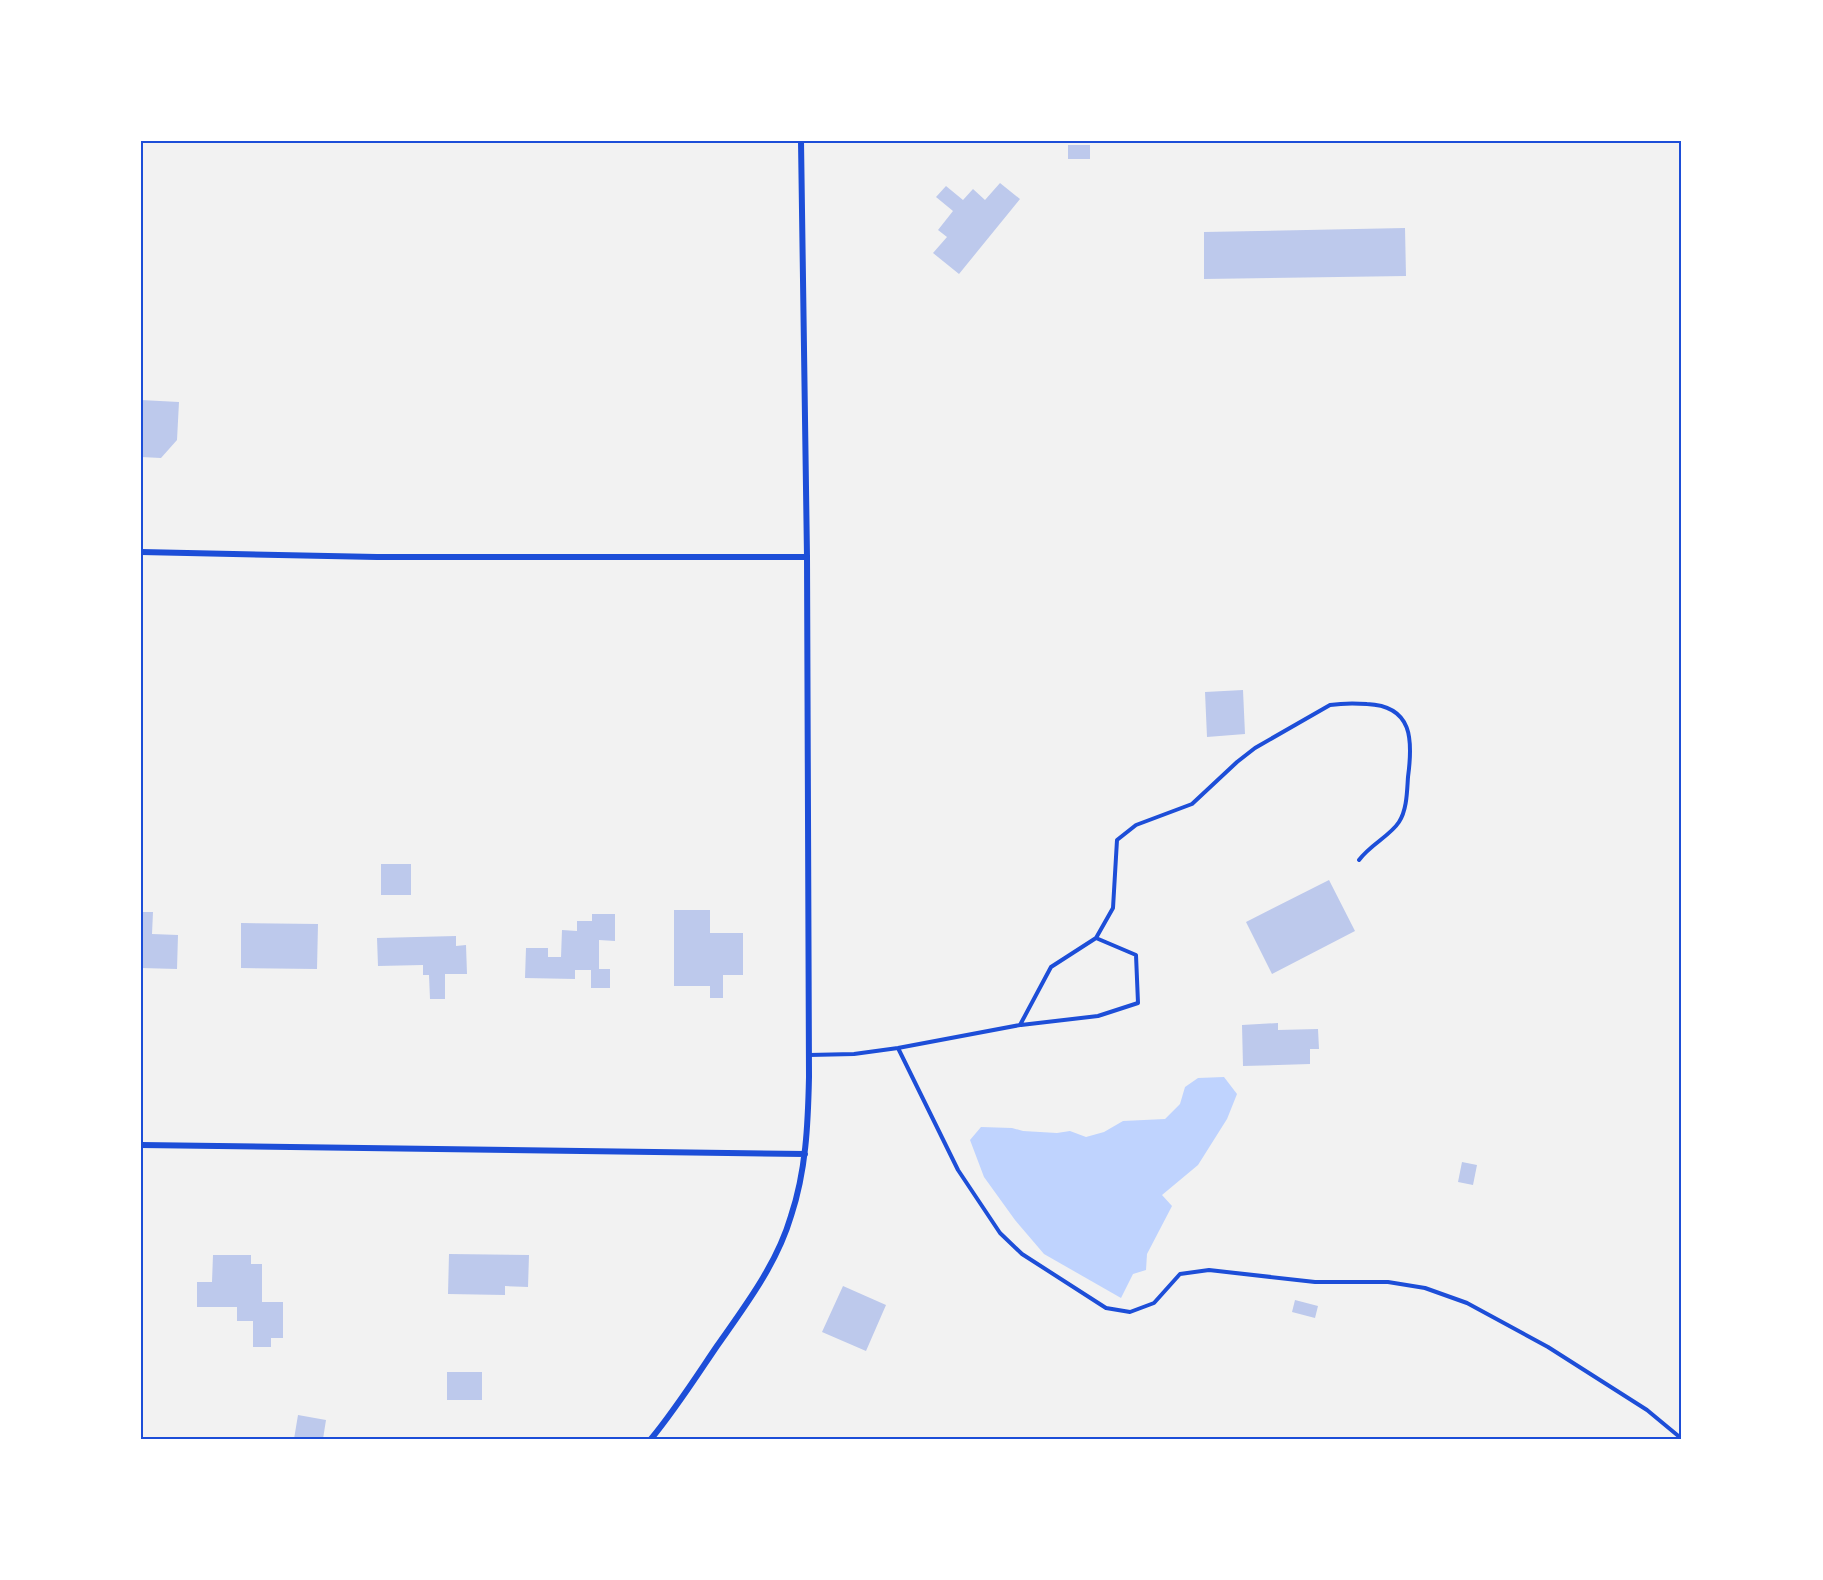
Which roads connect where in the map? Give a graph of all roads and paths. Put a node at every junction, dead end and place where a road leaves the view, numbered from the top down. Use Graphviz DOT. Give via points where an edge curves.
graph roads {
  1 [pos="801,141"];
  2 [pos="141,552"];
  3 [pos="807,557"];
  4 [pos="1359,860"];
  5 [pos="1096,938"];
  6 [pos="1020,1025"];
  7 [pos="898,1048"];
  8 [pos="809,1055"];
  9 [pos="141,1145"];
  10 [pos="805,1154"];
  11 [pos="651,1439"];
  12 [pos="1682,1439"];
  1 -- 3 [label="street"];
  2 -- 3 [label="street" via="388,557"];
  3 -- 8 [label="street"];
  4 -- 5 [label="lane" via="1400,820 1410,745 1402,716 1389,707 1344,703 1330,705 1255,748 1192,804 1136,825 1117,840 1113,909"];
  5 -- 6 [label="lane" via="1051,967"];
  5 -- 6 [label="lane" via="1136,955 1138,1003 1098,1016"];
  6 -- 7 [label="lane"];
  7 -- 8 [label="lane"];
  7 -- 12 [label="lane" via="958,1170 1000,1233 1022,1254 1106,1308 1130,1312 1154,1303 1180,1274 1209,1269 1315,1282 1388,1282 1425,1288 1467,1303 1548,1347 1647,1410"];
  8 -- 10 [label="street"];
  9 -- 10 [label="street"];
  10 -- 11 [label="street" via="791,1219 773,1260"];
}
